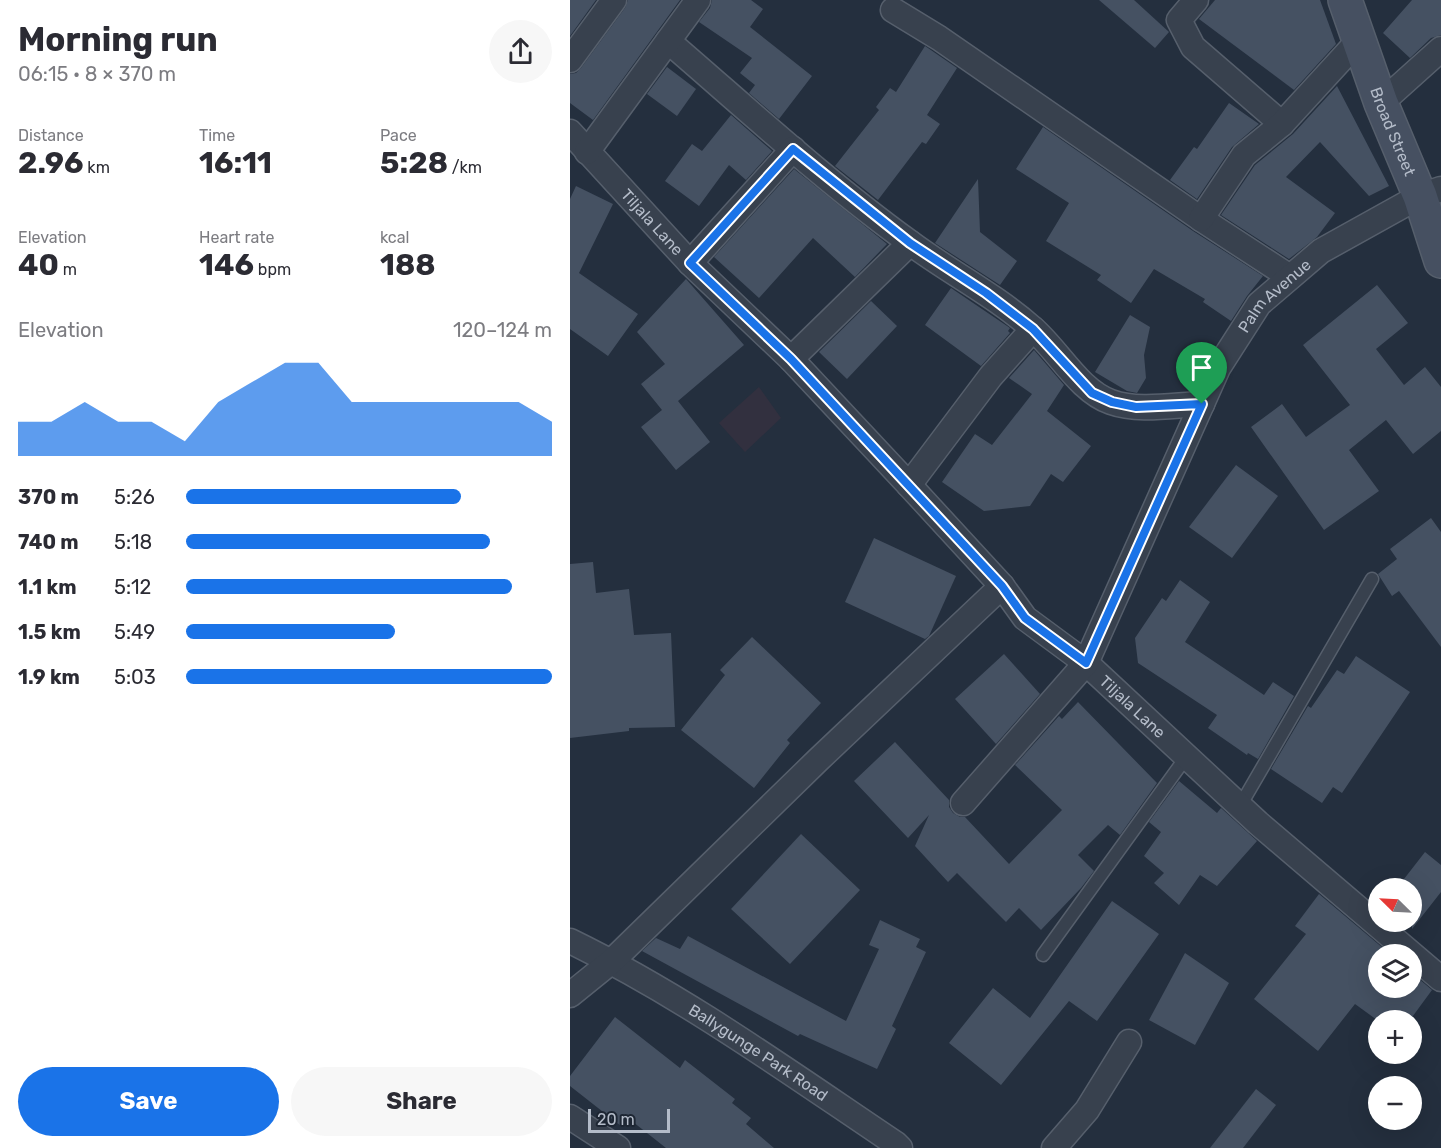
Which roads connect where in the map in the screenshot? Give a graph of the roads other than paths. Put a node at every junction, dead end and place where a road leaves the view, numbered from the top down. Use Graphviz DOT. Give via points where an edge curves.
graph roads {
  1 [pos="614,0"];
  2 [pos="698,0"];
  3 [pos="1196,0"];
  4 [pos="1345,0"];
  5 [pos="893,10"];
  6 [pos="1359,40"];
  7 [pos="668,41"];
  8 [pos="1441,49"];
  9 [pos="570,60"];
  10 [pos="1381,103"];
  11 [pos="1282,124"];
  12 [pos="570,132"];
  13 [pos="793,149"];
  14 [pos="587,152"];
  15 [pos="1431,193"];
  16 [pos="1201,219"];
  17 [pos="910,243"];
  18 [pos="1441,261"];
  19 [pos="690,263"];
  20 [pos="1290,277"];
  21 [pos="1033,329"];
  22 [pos="791,359"];
  23 [pos="1202,404"];
  24 [pos="909,484"];
  25 [pos="1372,579"];
  26 [pos="1002,586"];
  27 [pos="1086,663"];
  28 [pos="1187,756"];
  29 [pos="963,803"];
  30 [pos="1240,806"];
  31 [pos="570,941"];
  32 [pos="1043,955"];
  33 [pos="612,961"];
  34 [pos="1441,979"];
  35 [pos="570,995"];
  36 [pos="1129,1042"];
  37 [pos="570,1117"];
  38 [pos="618,1148"];
  39 [pos="900,1148"];
  40 [pos="1054,1148"];
  1 -- 9 [label="street"];
  2 -- 7 [label="street"];
  3 -- 11 [label="street" via="1179,20 1193,47"];
  4 -- 6 [label="street, Broad Street"];
  5 -- 16 [label="street"];
  6 -- 10 [label="street, Broad Street"];
  6 -- 11 [label="street"];
  7 -- 13 [label="street"];
  7 -- 14 [label="street"];
  8 -- 10 [label="street"];
  10 -- 15 [label="street, Broad Street"];
  11 -- 16 [label="street" via="1244,155"];
  12 -- 14 [label="street, Tiljala Lane"];
  13 -- 17 [label="street"];
  13 -- 19 [label="street"];
  14 -- 19 [label="street, Tiljala Lane"];
  15 -- 18 [label="street, Broad Street"];
  15 -- 20 [label="street, Palm Avenue" via="1321,250"];
  16 -- 20 [label="street"];
  17 -- 21 [label="street"];
  17 -- 22 [label="street"];
  19 -- 22 [label="street, Tiljala Lane"];
  20 -- 23 [label="street, Palm Avenue" via="1258,304 1218,368"];
  21 -- 23 [label="street" via="1092,393 1112,402 1136,407"];
  21 -- 24 [label="street" via="991,376"];
  22 -- 24 [label="street, Tiljala Lane"];
  23 -- 27 [label="street, Palm Avenue"];
  24 -- 26 [label="street, Tiljala Lane"];
  25 -- 30 [label="lane"];
  26 -- 27 [label="street, Tiljala Lane" via="1025,618"];
  26 -- 33 [label="street"];
  27 -- 28 [label="street, Tiljala Lane"];
  27 -- 29 [label="street, Palm Avenue"];
  28 -- 30 [label="street, Tiljala Lane"];
  28 -- 32 [label="lane"];
  30 -- 34 [label="street, Tiljala Lane"];
  31 -- 33 [label="street"];
  33 -- 35 [label="street"];
  33 -- 39 [label="street, Ballygunge Park Road" via="718,1026"];
  36 -- 40 [label="street" via="1087,1110"];
  37 -- 38 [label="street"];
}
